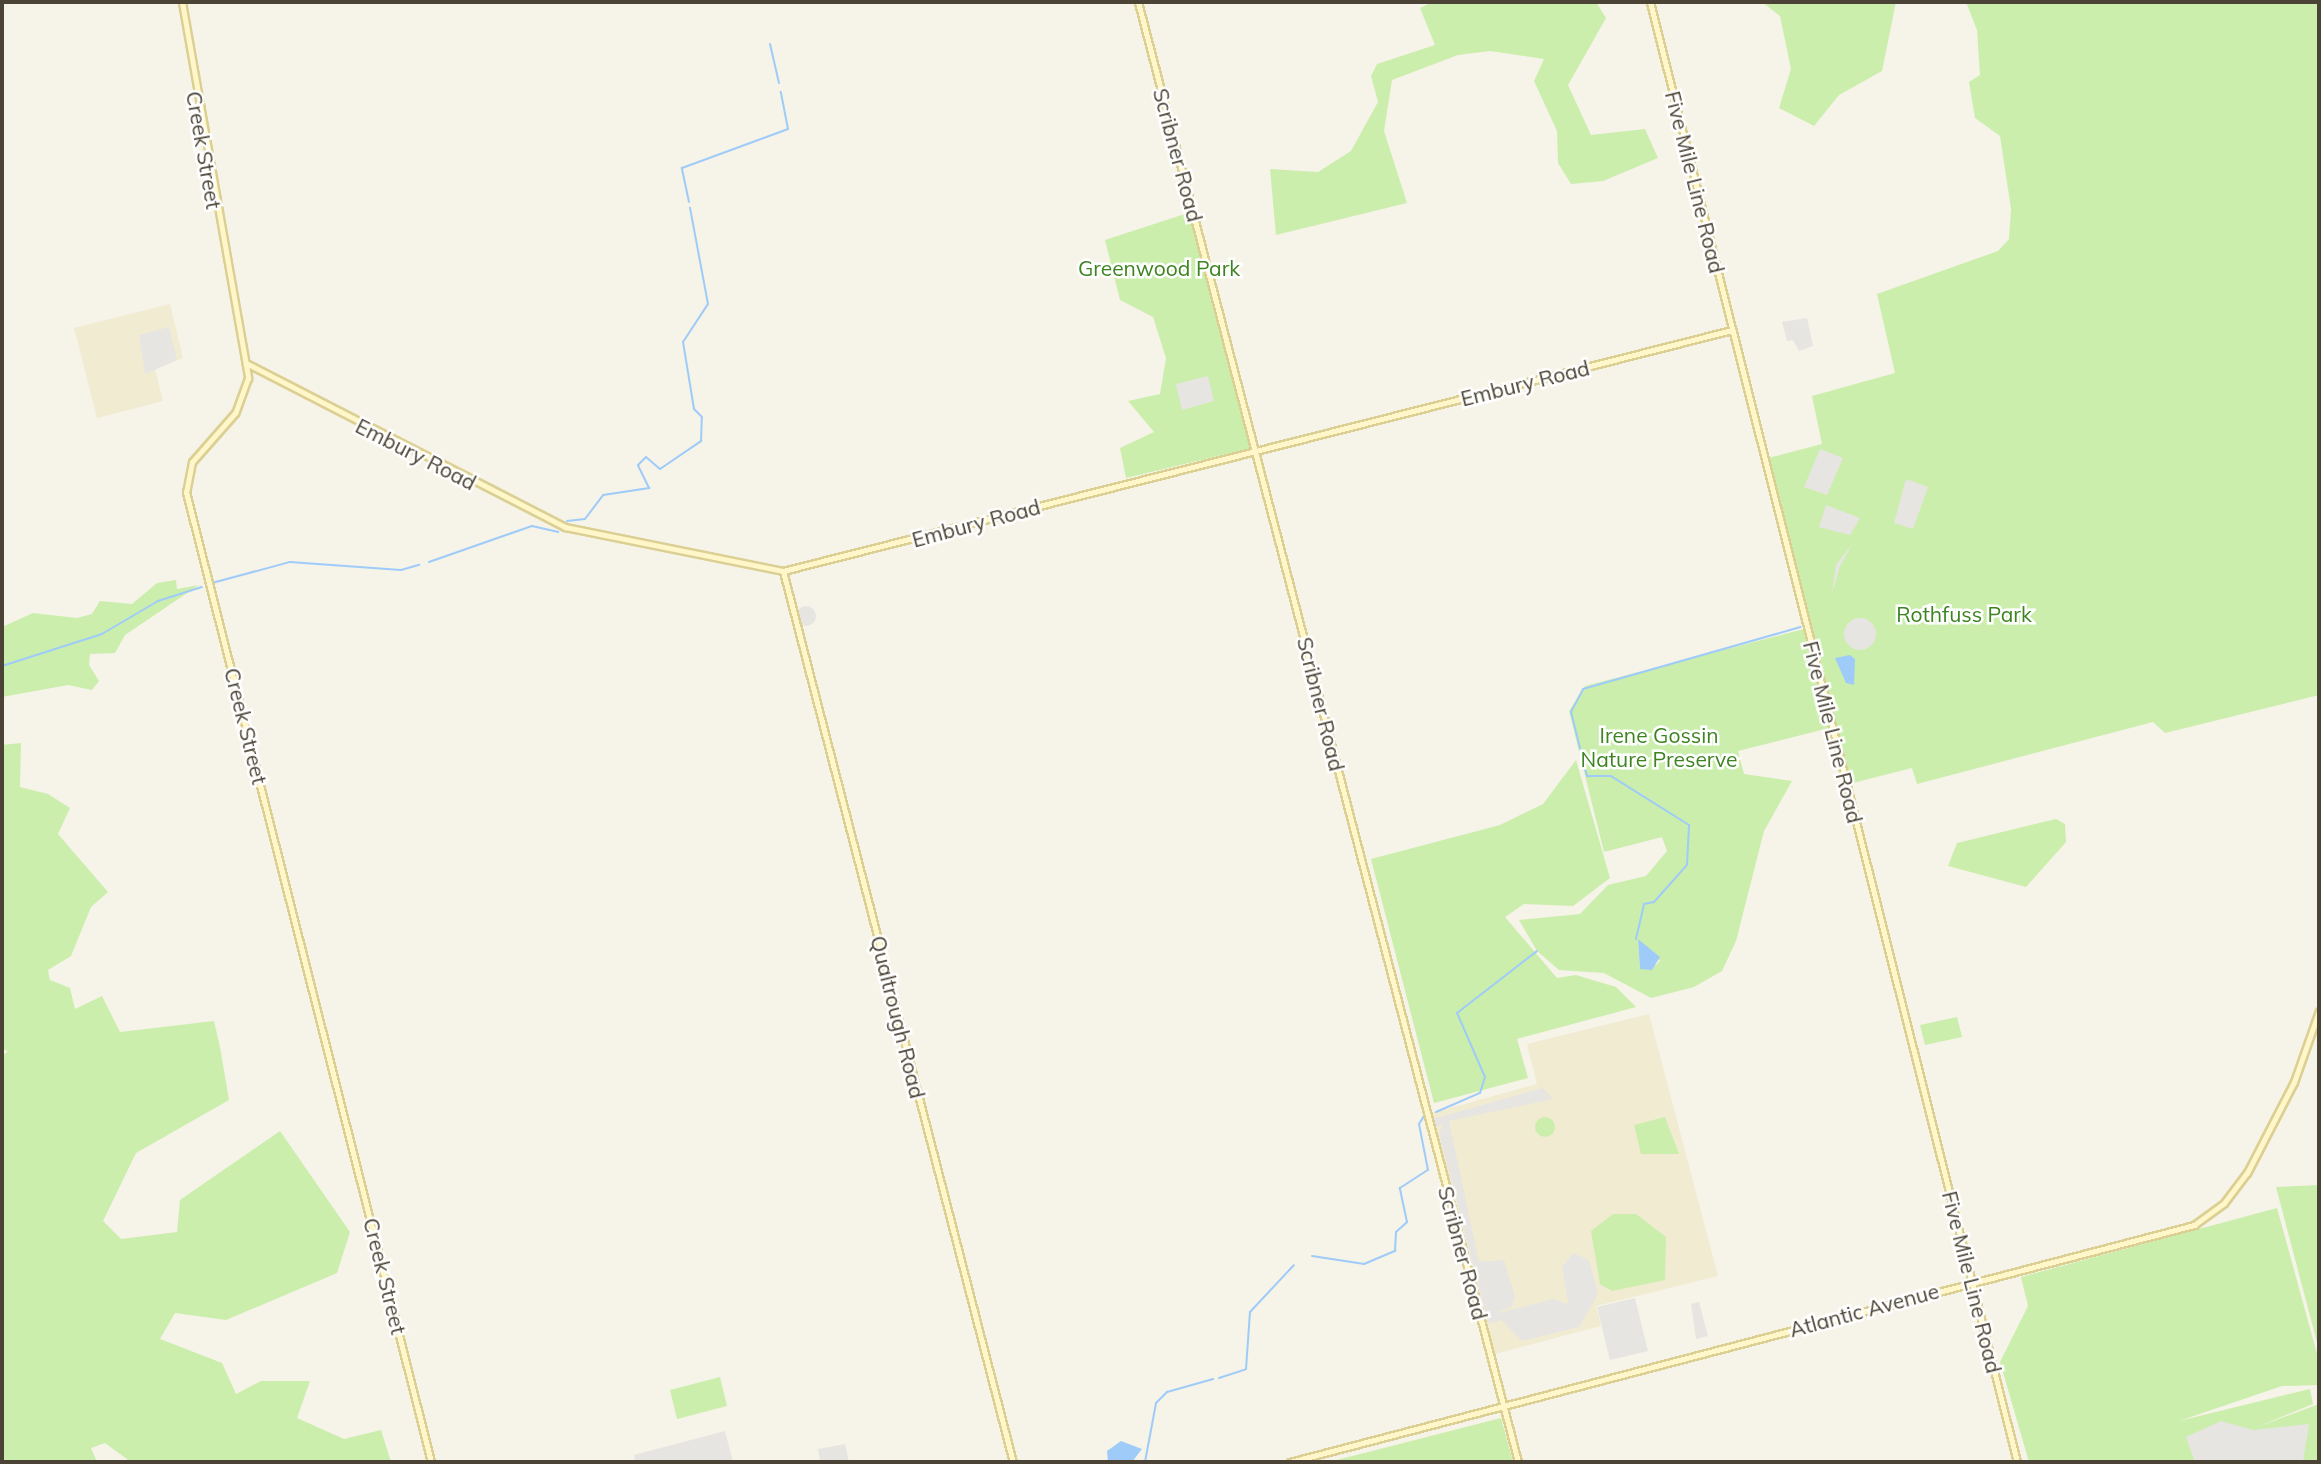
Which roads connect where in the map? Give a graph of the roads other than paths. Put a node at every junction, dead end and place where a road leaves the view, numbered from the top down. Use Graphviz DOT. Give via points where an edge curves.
graph roads {
  1 [pos="182,2"];
  2 [pos="1138,2"];
  3 [pos="1650,2"];
  4 [pos="1732,330"];
  5 [pos="246,363"];
  6 [pos="1256,452"];
  7 [pos="783,571"];
  8 [pos="2319,1011"];
  9 [pos="1972,1282"];
  10 [pos="1504,1406"];
  11 [pos="431,1462"];
  12 [pos="1013,1462"];
  13 [pos="1290,1462"];
  14 [pos="1518,1462"];
  15 [pos="2017,1462"];
  1 -- 5 [label="street, Creek Street" via="205,160"];
  2 -- 6 [label="street, Scribner Road"];
  3 -- 4 [label="street, Five Mile Line Road"];
  4 -- 6 [label="street, Embury Road"];
  4 -- 9 [label="street, Five Mile Line Road"];
  5 -- 7 [label="street, Embury Road" via="565,527"];
  5 -- 11 [label="street, Creek Street" via="242,403 192,463 186,492"];
  6 -- 7 [label="street, Embury Road"];
  6 -- 10 [label="street, Scribner Road"];
  7 -- 12 [label="street, Qualtrough Road"];
  8 -- 9 [label="street, Atlantic Avenue" via="2290,1091 2247,1173 2219,1209 2173,1232"];
  9 -- 10 [label="street, Atlantic Avenue"];
  9 -- 15 [label="street, Five Mile Line Road"];
  10 -- 13 [label="street, Atlantic Avenue"];
  10 -- 14 [label="street, Scribner Road"];
}
